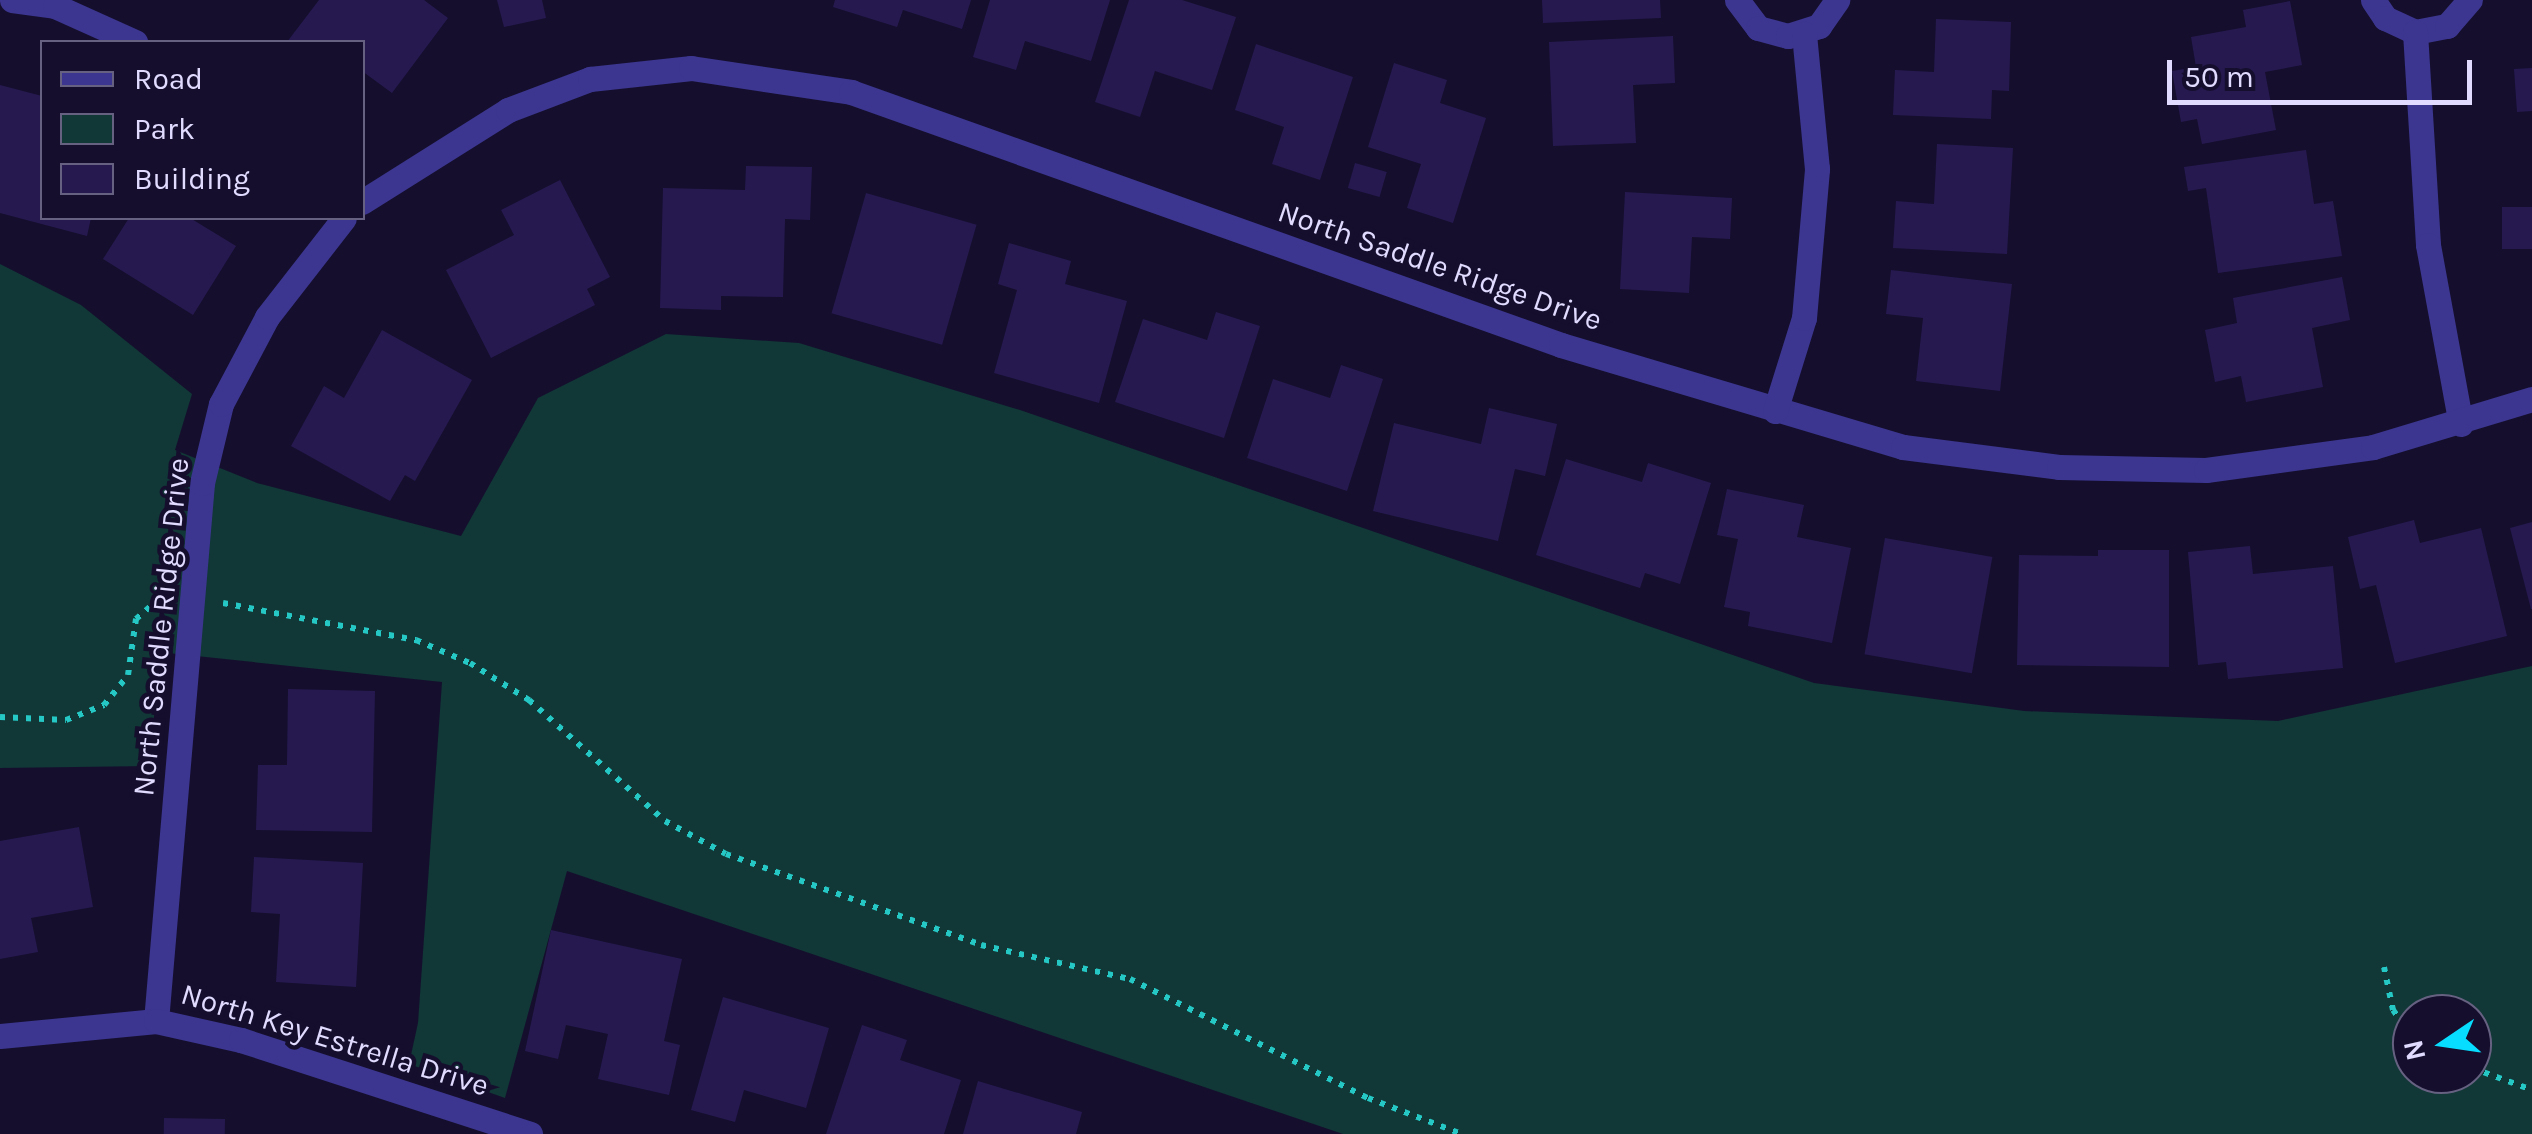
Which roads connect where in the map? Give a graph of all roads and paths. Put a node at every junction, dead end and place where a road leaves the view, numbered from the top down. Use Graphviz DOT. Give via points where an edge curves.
graph roads {
  1 [pos="12,0"];
  2 [pos="1737,0"];
  3 [pos="1837,0"];
  4 [pos="2373,0"];
  5 [pos="2470,0"];
  6 [pos="2415,32"];
  7 [pos="1804,34"];
  8 [pos="132,40"];
  9 [pos="365,200"];
  10 [pos="342,220"];
  11 [pos="2532,399"];
  12 [pos="1775,411"];
  13 [pos="2461,424"];
  14 [pos="192,600"];
  15 [pos="0,717"];
  16 [pos="2384,968"];
  17 [pos="2392,1005"];
  18 [pos="156,1020"];
  19 [pos="0,1036"];
  20 [pos="2492,1076"];
  21 [pos="2532,1090"];
  22 [pos="473,1125"];
  23 [pos="530,1134"];
  24 [pos="1462,1134"];
  1 -- 8 [label="street" via="55,6"];
  2 -- 7 [label="street" via="1758,28"];
  3 -- 7 [label="street"];
  4 -- 6 [label="street" via="2385,18"];
  5 -- 6 [label="street" via="2447,26"];
  6 -- 13 [label="street" via="2428,245"];
  7 -- 12 [label="street" via="1818,168 1804,318"];
  9 -- 12 [label="street, North Saddle Ridge Drive" via="508,110 590,79 691,68 851,92 1561,344"];
  10 -- 14 [label="street, North Saddle Ridge Drive" via="266,317 221,404 202,483"];
  11 -- 13 [label="street, North Saddle Ridge Drive"];
  12 -- 13 [label="street, North Saddle Ridge Drive" via="1902,447 2059,467 2206,470 2373,446"];
  14 -- 15 [label="path" via="154,596 136,619 128,675 104,705 66,720"];
  14 -- 18 [label="street, North Saddle Ridge Drive"];
  14 -- 24 [label="path" via="298,612 434,648 529,700 665,821 726,854 981,944 1130,979 1368,1098"];
  16 -- 17 [label="path"];
  18 -- 19 [label="street, North Key Estrella Drive"];
  18 -- 22 [label="street, North Key Estrella Drive" via="241,1040"];
  20 -- 21 [label="path"];
  22 -- 23 [label="street, North Key Estrella Drive"];
}
